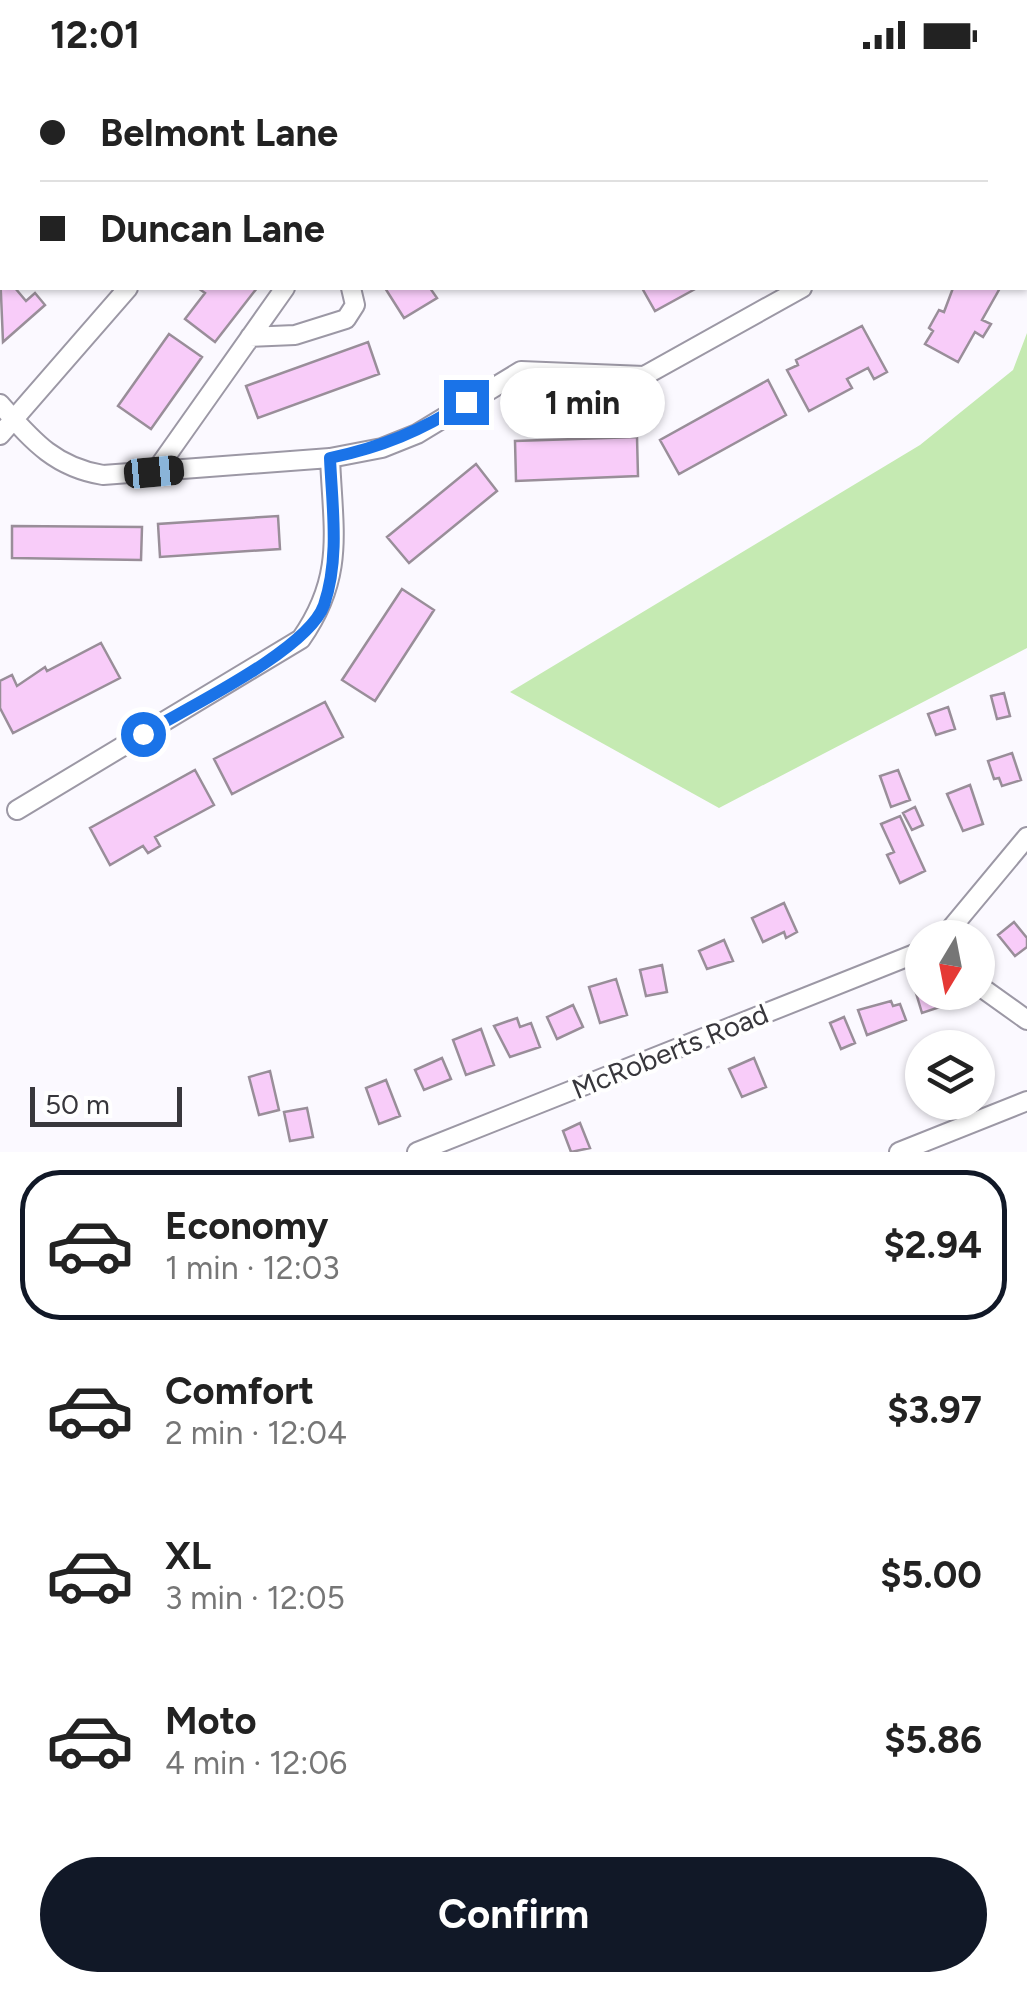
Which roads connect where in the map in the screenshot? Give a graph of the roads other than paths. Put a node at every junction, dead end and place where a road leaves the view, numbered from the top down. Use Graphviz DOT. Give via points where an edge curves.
graph roads {
  1 [pos="126,290"];
  2 [pos="284,290"];
  3 [pos="351,290"];
  4 [pos="798,290"];
  5 [pos="250,337"];
  6 [pos="0,404"];
  7 [pos="14,420"];
  8 [pos="0,435"];
  9 [pos="330,458"];
  10 [pos="154,472"];
  11 [pos="17,810"];
  12 [pos="1027,838"];
  13 [pos="957,920"];
  14 [pos="905,958"];
  15 [pos="995,997"];
  16 [pos="1027,1020"];
  17 [pos="1027,1102"];
  18 [pos="417,1152"];
  19 [pos="899,1152"];
  1 -- 7 [label="street"];
  2 -- 5 [label="street"];
  3 -- 5 [label="street" via="355,305 346,319 306,333"];
  4 -- 9 [label="street" via="644,376 521,372 417,434"];
  5 -- 10 [label="street"];
  6 -- 7 [label="street"];
  7 -- 8 [label="street"];
  7 -- 10 [label="street" via="44,453 75,470"];
  9 -- 10 [label="street"];
  9 -- 11 [label="street" via="334,554 323,607 301,639"];
  12 -- 13 [label="street"];
  14 -- 18 [label="street, McRoberts Road"];
  15 -- 16 [label="street"];
  17 -- 19 [label="street"];
}
